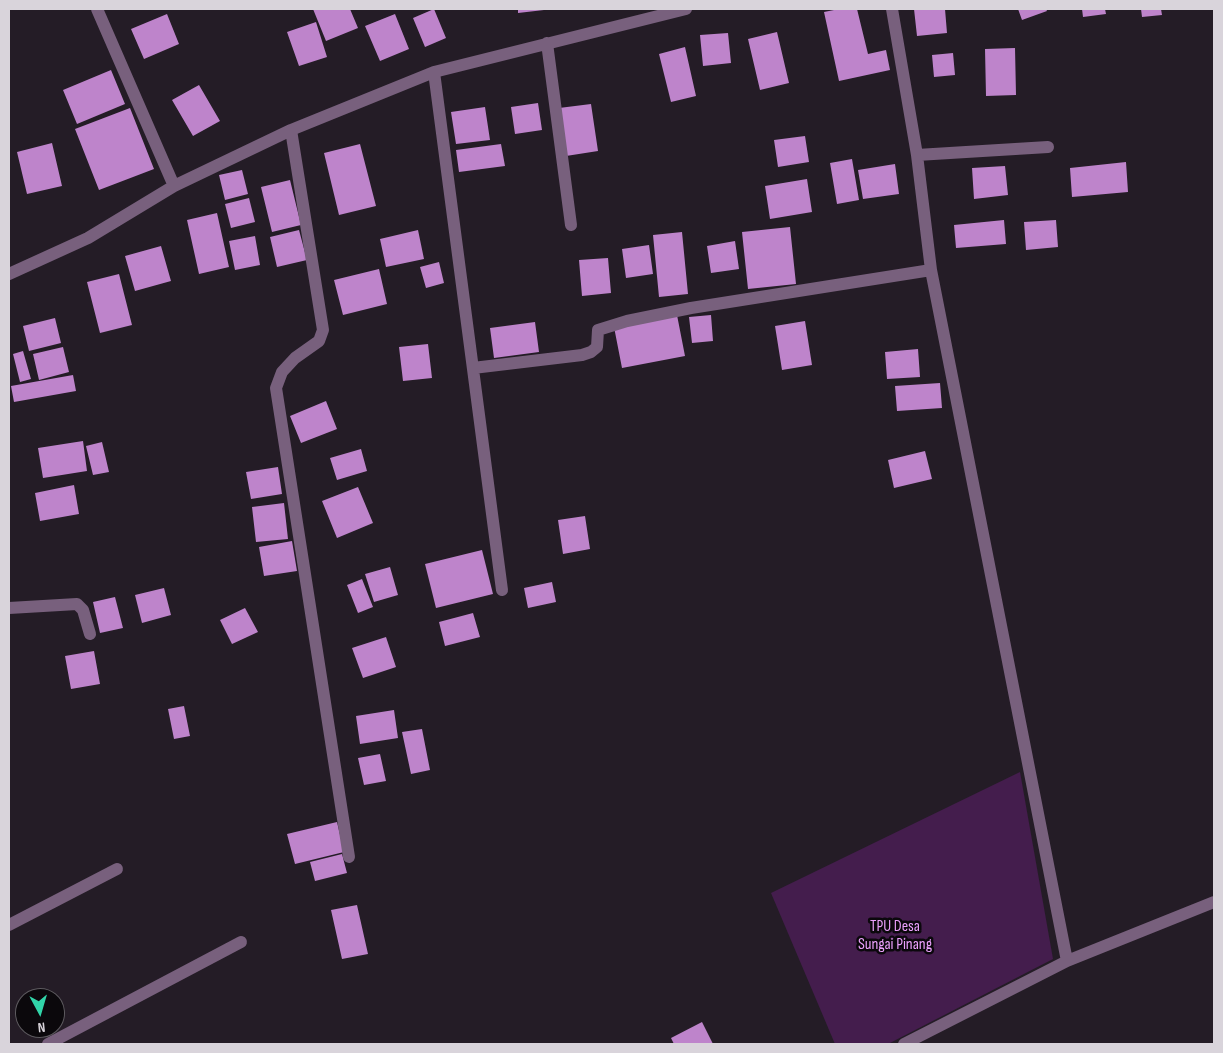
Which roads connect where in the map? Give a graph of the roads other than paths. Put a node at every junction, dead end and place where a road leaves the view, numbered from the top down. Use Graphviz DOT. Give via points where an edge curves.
graph roads {
  1 [pos="97,9"];
  2 [pos="686,9"];
  3 [pos="892,9"];
  4 [pos="547,44"];
  5 [pos="434,72"];
  6 [pos="291,130"];
  7 [pos="1048,147"];
  8 [pos="917,155"];
  9 [pos="174,186"];
  10 [pos="571,225"];
  11 [pos="931,270"];
  12 [pos="9,274"];
  13 [pos="473,368"];
  14 [pos="502,590"];
  15 [pos="9,608"];
  16 [pos="90,634"];
  17 [pos="350,857"];
  18 [pos="117,869"];
  19 [pos="1214,902"];
  20 [pos="9,926"];
  21 [pos="241,942"];
  22 [pos="1067,961"];
  23 [pos="48,1044"];
  24 [pos="904,1044"];
  1 -- 9 [label="street"];
  2 -- 4 [label="street"];
  3 -- 8 [label="street"];
  4 -- 5 [label="street"];
  4 -- 10 [label="street"];
  5 -- 6 [label="street"];
  5 -- 13 [label="street"];
  6 -- 9 [label="street"];
  6 -- 17 [label="street" via="323,330 319,341 282,372 276,388"];
  7 -- 8 [label="street"];
  8 -- 11 [label="street"];
  9 -- 12 [label="street" via="88,238"];
  11 -- 13 [label="street" via="627,321 598,330 595,350 582,355"];
  11 -- 22 [label="street"];
  13 -- 14 [label="street"];
  15 -- 16 [label="street" via="77,604 83,610"];
  18 -- 20 [label="street"];
  19 -- 22 [label="street"];
  21 -- 23 [label="street"];
  22 -- 24 [label="street"];
}
